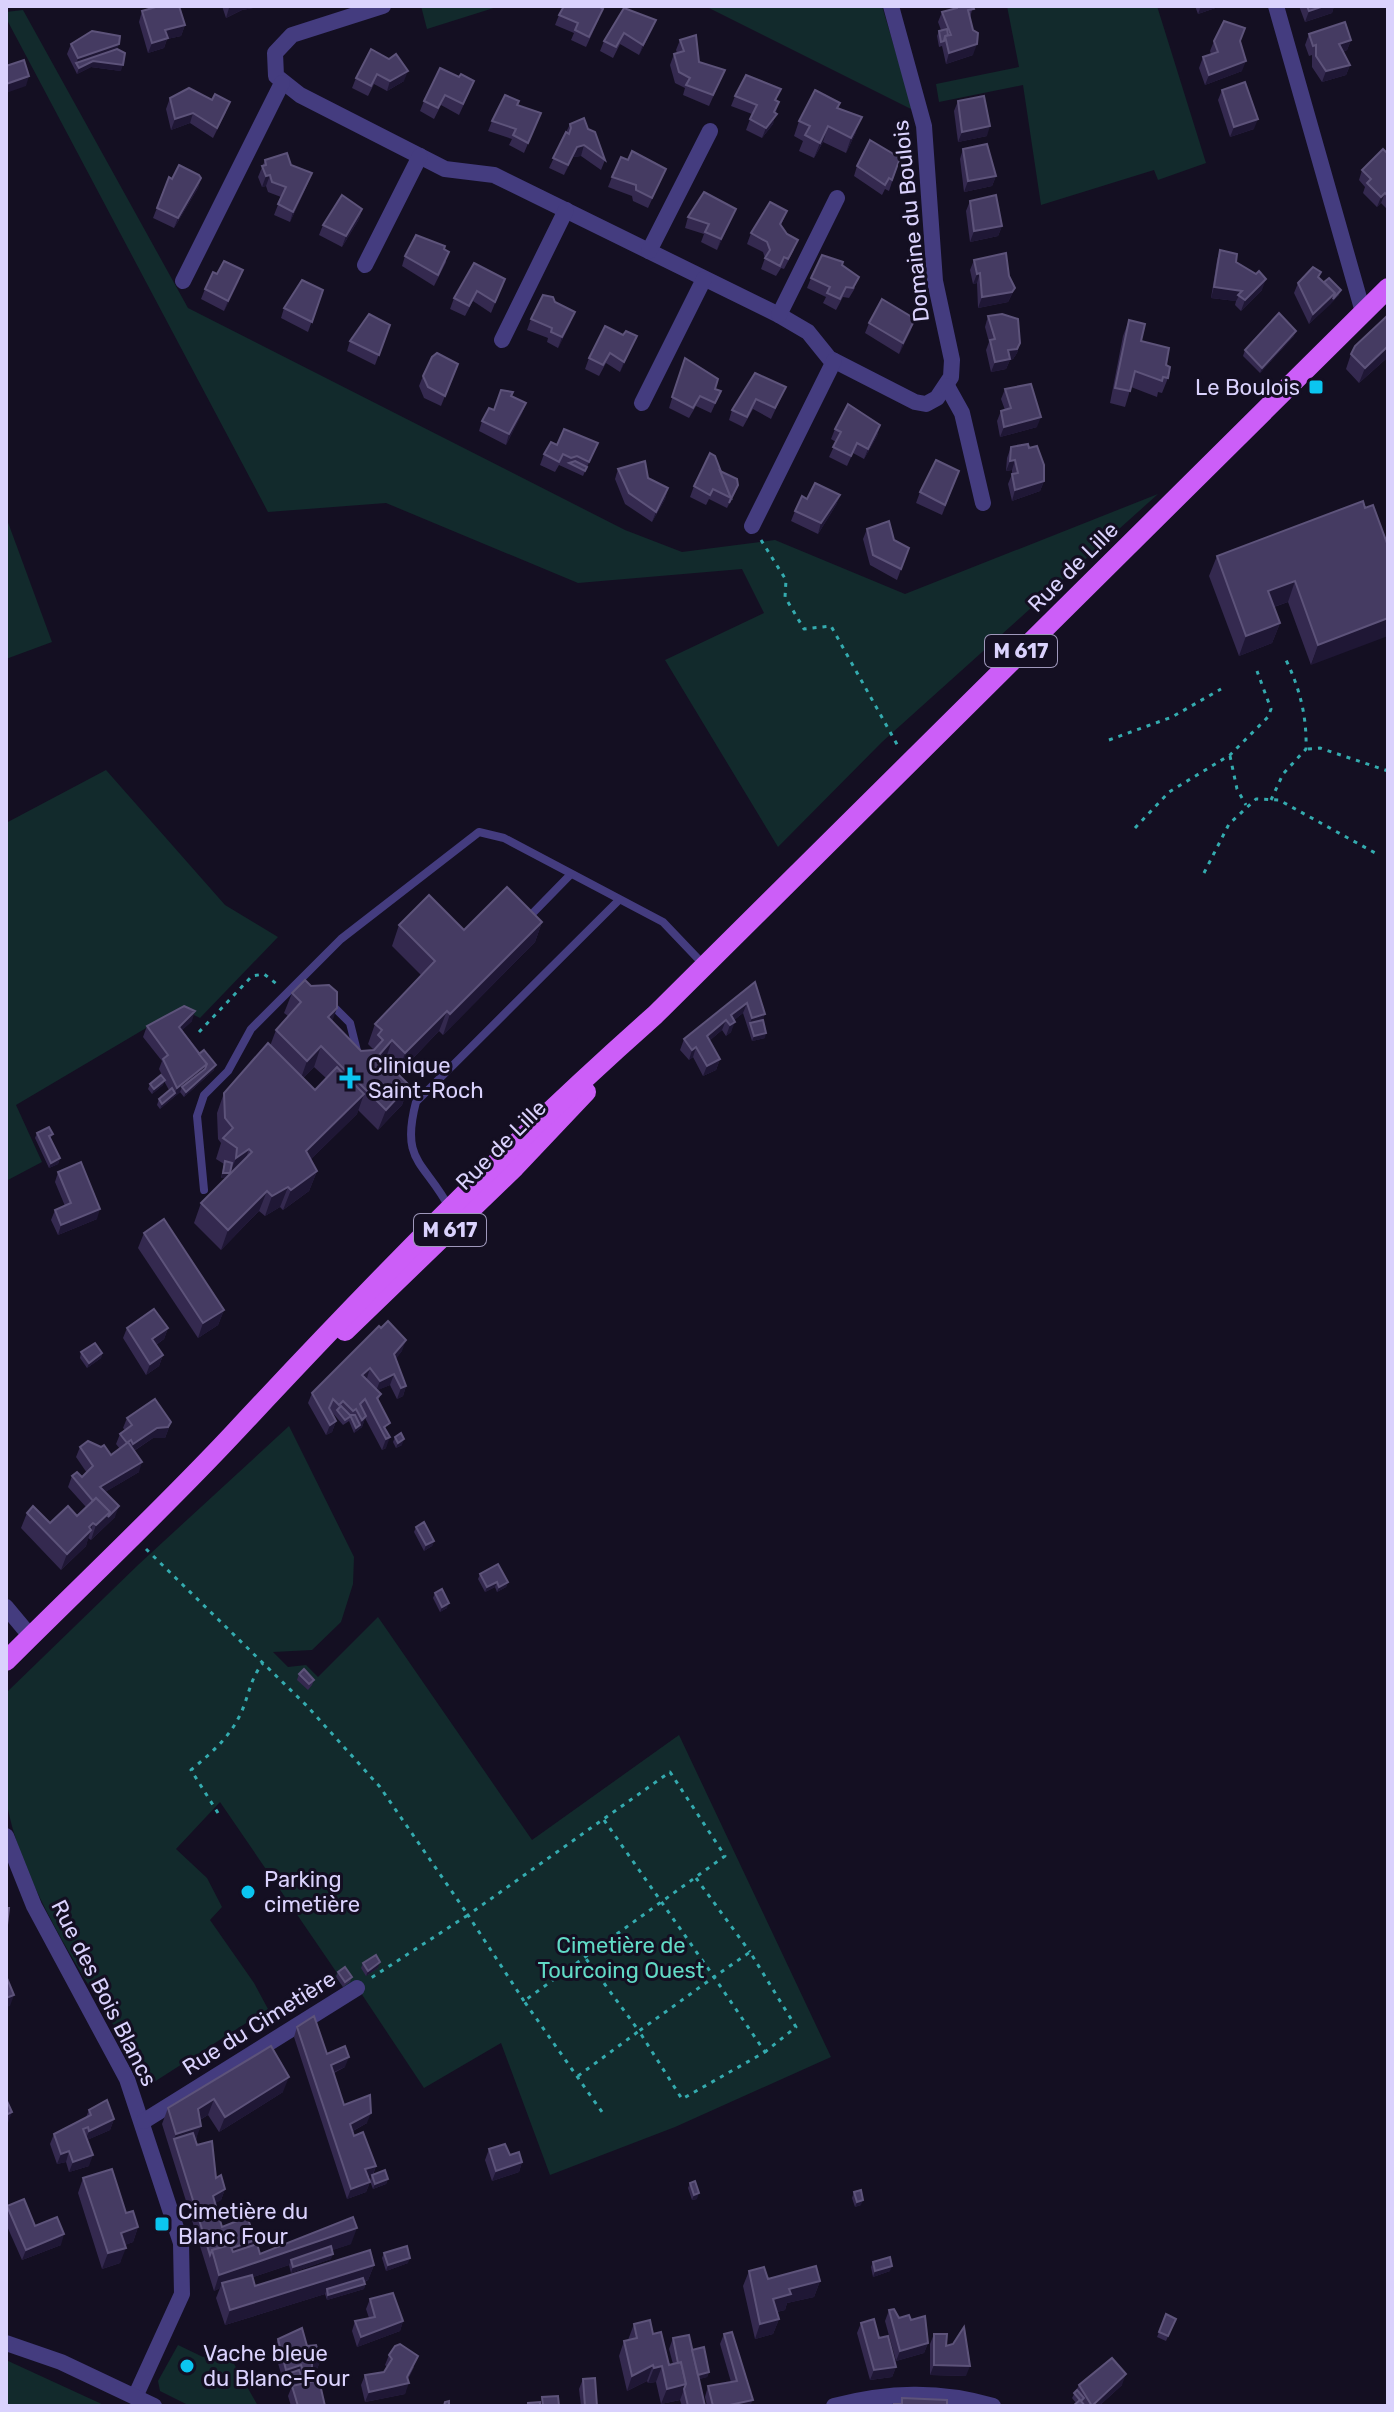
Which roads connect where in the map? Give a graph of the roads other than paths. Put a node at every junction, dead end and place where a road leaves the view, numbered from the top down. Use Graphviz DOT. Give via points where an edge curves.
graph roads {
  1 [pos="383,6"];
  2 [pos="891,6"];
  3 [pos="1276,6"];
  4 [pos="282,83"];
  5 [pos="710,131"];
  6 [pos="420,156"];
  7 [pos="837,198"];
  8 [pos="566,210"];
  9 [pos="649,251"];
  10 [pos="365,265"];
  11 [pos="704,279"];
  12 [pos="183,281"];
  13 [pos="1388,288"];
  14 [pos="1363,312"];
  15 [pos="779,315"];
  16 [pos="502,340"];
  17 [pos="834,361"];
  18 [pos="947,386"];
  19 [pos="642,403"];
  20 [pos="983,503"];
  21 [pos="752,526"];
  22 [pos="571,874"];
  23 [pos="619,900"];
  24 [pos="523,922"];
  25 [pos="704,966"];
  26 [pos="323,996"];
  27 [pos="655,1015"];
  28 [pos="359,1061"];
  29 [pos="407,1093"];
  30 [pos="416,1102"];
  31 [pos="204,1190"];
  32 [pos="450,1206"];
  33 [pos="427,1253"];
  34 [pos="233,1434"];
  35 [pos="6,1607"];
  36 [pos="31,1637"];
  37 [pos="6,1661"];
  38 [pos="6,1836"];
  39 [pos="357,1988"];
  40 [pos="144,2121"];
  41 [pos="6,2343"];
  42 [pos="135,2397"];
  43 [pos="154,2406"];
  44 [pos="834,2406"];
  45 [pos="993,2406"];
  1 -- 4 [label="street" via="285,40 273,62"];
  2 -- 18 [label="street, Domaine du Boulois" via="924,126 935,281 952,360"];
  3 -- 14 [label="street"];
  4 -- 6 [label="street"];
  4 -- 12 [label="street"];
  5 -- 9 [label="street"];
  6 -- 8 [label="street" via="452,171 494,175"];
  6 -- 10 [label="street"];
  7 -- 15 [label="street"];
  8 -- 9 [label="street"];
  8 -- 16 [label="street"];
  9 -- 11 [label="street"];
  11 -- 15 [label="street"];
  11 -- 19 [label="street"];
  13 -- 14 [label="main road, Rue de Lille / M 617"];
  14 -- 25 [label="main road, Rue de Lille / M 617"];
  15 -- 17 [label="street" via="808,332"];
  17 -- 18 [label="street" via="919,404 937,398"];
  17 -- 21 [label="street"];
  18 -- 20 [label="street, Domaine du Boulois" via="962,413"];
  22 -- 23 [label="lane"];
  22 -- 24 [label="lane"];
  22 -- 31 [label="lane" via="504,838 479,832 341,939 251,1029 228,1071 204,1095 197,1116"];
  23 -- 25 [label="lane" via="663,922"];
  23 -- 30 [label="lane"];
  25 -- 27 [label="main road, Rue de Lille / M 617"];
  26 -- 28 [label="lane" via="350,1023"];
  27 -- 32 [label="main road, Rue de Lille / M 617"];
  27 -- 33 [label="main road, Rue de Lille / M 617"];
  29 -- 30 [label="lane"];
  30 -- 32 [label="lane" via="408,1131 415,1157"];
  32 -- 33 [label="lane" via="452,1216"];
  32 -- 34 [label="main road, Rue de Lille / M 617"];
  33 -- 34 [label="main road, Rue de Lille / M 617"];
  34 -- 36 [label="main road, Rue de Lille / M 617"];
  35 -- 36 [label="street"];
  36 -- 37 [label="main road, Rue de Lille / M 617"];
  38 -- 40 [label="street, Rue des Bois Blancs" via="26,1889 117,2058"];
  39 -- 40 [label="street, Rue du Cimetière"];
  40 -- 42 [label="street, Rue des Bois Blancs" via="181,2243 184,2281 173,2319"];
  41 -- 42 [label="street"];
  42 -- 43 [label="street"];
  44 -- 45 [label="street" via="927,2393"];
}
